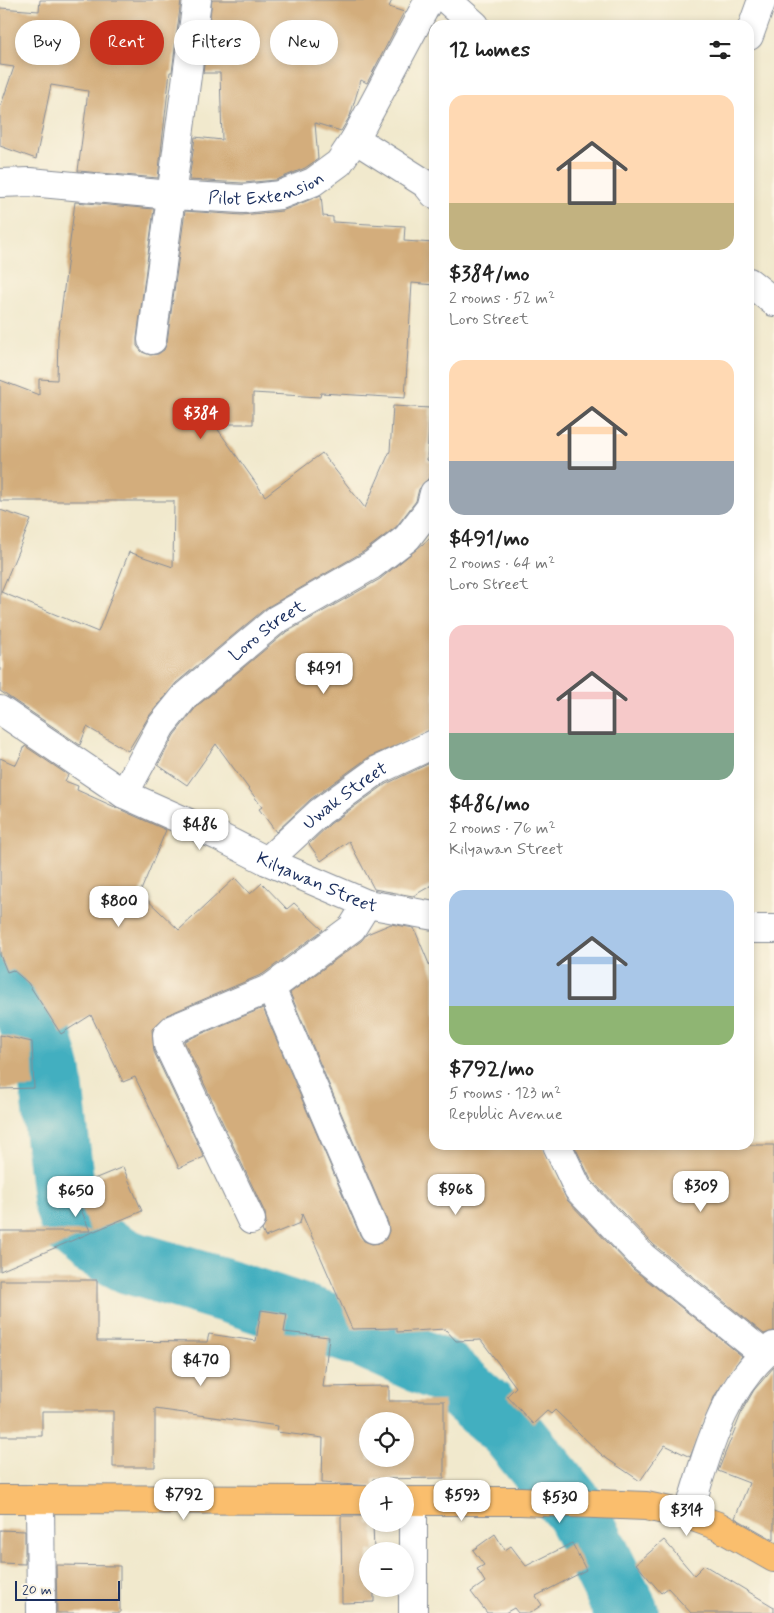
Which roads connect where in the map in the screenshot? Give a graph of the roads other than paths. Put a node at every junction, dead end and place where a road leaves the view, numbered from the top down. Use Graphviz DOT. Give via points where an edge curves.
graph roads {
  1 [pos="197,0"];
  2 [pos="429,0"];
  3 [pos="447,0"];
  4 [pos="762,0"];
  5 [pos="469,20"];
  6 [pos="754,22"];
  7 [pos="355,139"];
  8 [pos="0,183"];
  9 [pos="429,188"];
  10 [pos="171,195"];
  11 [pos="754,286"];
  12 [pos="774,302"];
  13 [pos="152,340"];
  14 [pos="429,509"];
  15 [pos="0,710"];
  16 [pos="429,746"];
  17 [pos="124,794"];
  18 [pos="266,860"];
  19 [pos="366,904"];
  20 [pos="429,915"];
  21 [pos="754,929"];
  22 [pos="774,929"];
  23 [pos="270,988"];
  24 [pos="559,1150"];
  25 [pos="251,1220"];
  26 [pos="374,1229"];
  27 [pos="769,1350"];
  28 [pos="0,1499"];
  29 [pos="40,1499"];
  30 [pos="359,1500"];
  31 [pos="414,1501"];
  32 [pos="688,1515"];
  33 [pos="410,1532"];
  34 [pos="774,1558"];
  35 [pos="41,1613"];
  36 [pos="413,1613"];
  1 -- 10 [label="street"];
  2 -- 7 [label="street, Pilot Extension"];
  3 -- 5 [label="street"];
  4 -- 6 [label="street"];
  7 -- 9 [label="street"];
  7 -- 10 [label="street, Pilot Extension" via="339,163 313,182 280,195 243,199"];
  8 -- 10 [label="street, Pilot Extension" via="30,182"];
  10 -- 13 [label="street"];
  11 -- 12 [label="street"];
  14 -- 17 [label="street, Loro Street" via="407,538 372,565 276,620 186,695 161,726"];
  15 -- 17 [label="street, Kilyawan Street"];
  16 -- 18 [label="street, Uwak Street" via="378,770 320,812"];
  17 -- 18 [label="street, Kilyawan Street"];
  18 -- 19 [label="street, Kilyawan Street"];
  19 -- 20 [label="street, Kilyawan Street"];
  19 -- 23 [label="street" via="352,928"];
  21 -- 22 [label="street"];
  23 -- 25 [label="street" via="173,1029 167,1035 168,1045"];
  23 -- 26 [label="street"];
  24 -- 27 [label="street" via="578,1189 643,1257"];
  27 -- 32 [label="street" via="750,1368 727,1403 711,1441"];
  28 -- 29 [label="main road"];
  29 -- 30 [label="main road"];
  29 -- 35 [label="street"];
  31 -- 32 [label="main road" via="646,1506"];
  32 -- 34 [label="main road" via="718,1526"];
  33 -- 36 [label="street"];
}
